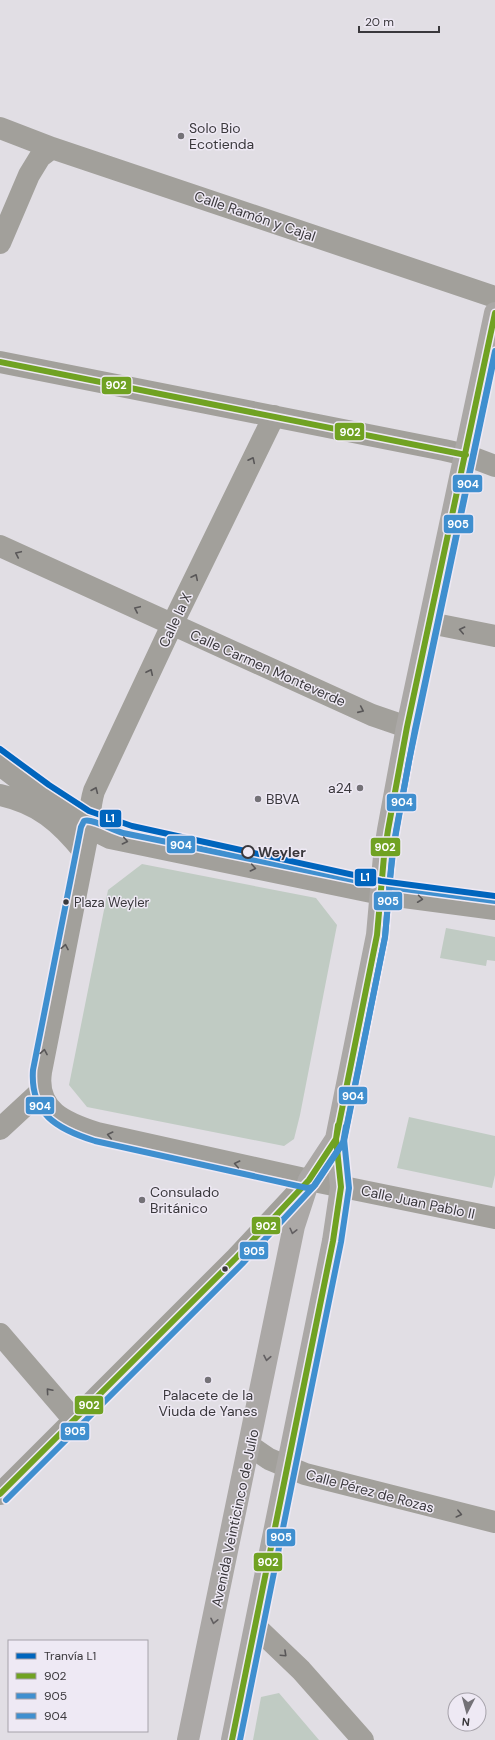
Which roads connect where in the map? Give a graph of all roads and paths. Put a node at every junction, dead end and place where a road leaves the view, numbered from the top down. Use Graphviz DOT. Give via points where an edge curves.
graph roads {
  1 [pos="8,131"];
  2 [pos="52,148"];
  3 [pos="0,243"];
  4 [pos="495,297"];
  5 [pos="495,313"];
  6 [pos="0,362"];
  7 [pos="274,416"];
  8 [pos="466,455"];
  9 [pos="495,466"];
  10 [pos="0,546"];
  11 [pos="430,623"];
  12 [pos="172,625"];
  13 [pos="495,636"];
  14 [pos="407,727"];
  15 [pos="0,765"];
  16 [pos="0,795"];
  17 [pos="89,828"];
  18 [pos="84,852"];
  19 [pos="381,894"];
  20 [pos="495,909"];
  21 [pos="41,1091"];
  22 [pos="0,1129"];
  23 [pos="336,1139"];
  24 [pos="309,1180"];
  25 [pos="341,1187"];
  26 [pos="495,1218"];
  27 [pos="0,1334"];
  28 [pos="74,1420"];
  29 [pos="250,1446"];
  30 [pos="287,1467"];
  31 [pos="0,1494"];
  32 [pos="495,1522"];
  33 [pos="256,1626"];
  34 [pos="187,1739"];
  35 [pos="232,1740"];
  36 [pos="363,1740"];
  1 -- 2 [label="street, Calle Ramón y Cajal"];
  2 -- 3 [label="street" via="40,157 29,175"];
  2 -- 4 [label="street, Calle Ramón y Cajal"];
  5 -- 8 [label="main road, Avenida Veinticinco de Julio"];
  6 -- 7 [label="street"];
  7 -- 8 [label="street"];
  12 -- 7 [label="street, Calle la X, one-way"];
  8 -- 9 [label="street"];
  8 -- 11 [label="main road, Avenida Veinticinco de Julio"];
  12 -- 10 [label="street, Calle Carmen Monteverde, one-way"];
  13 -- 11 [label="street, one-way"];
  11 -- 14 [label="main road, Avenida Veinticinco de Julio"];
  12 -- 14 [label="street, Calle Carmen Monteverde, one-way" via="372,715"];
  17 -- 12 [label="street, Calle la X, one-way" via="89,811 94,791"];
  14 -- 19 [label="main road, Avenida Veinticinco de Julio" via="384,856"];
  15 -- 17 [label="street"];
  16 -- 18 [label="street" via="22,800 52,818"];
  17 -- 18 [label="street, Calle la X"];
  17 -- 19 [label="street, one-way" via="110,838"];
  21 -- 18 [label="street, one-way" via="39,1082"];
  19 -- 20 [label="street, one-way"];
  19 -- 23 [label="main road, Avenida Veinticinco de Julio" via="377,935"];
  21 -- 22 [label="street"];
  24 -- 21 [label="street, Calle Juan Pablo II, one-way" via="76,1126 59,1118"];
  23 -- 24 [label="main road, Avenida Veinticinco de Julio"];
  23 -- 25 [label="main road, Avenida Veinticinco de Julio"];
  24 -- 25 [label="street, Calle Juan Pablo II"];
  24 -- 28 [label="street" via="236,1258"];
  24 -- 29 [label="main road, Avenida Veinticinco de Julio, one-way" via="294,1226"];
  25 -- 26 [label="street, Calle Juan Pablo II"];
  25 -- 30 [label="main road, Avenida Veinticinco de Julio" via="333,1241"];
  28 -- 27 [label="street, one-way"];
  28 -- 31 [label="street"];
  29 -- 30 [label="street, Calle Pérez de Rozas"];
  29 -- 34 [label="main road, Avenida Veinticinco de Julio, one-way"];
  30 -- 32 [label="street, Calle Pérez de Rozas, one-way" via="305,1474"];
  30 -- 33 [label="main road, Avenida Veinticinco de Julio"];
  33 -- 35 [label="main road, Avenida Veinticinco de Julio"];
  33 -- 36 [label="street, one-way" via="301,1670"];
}
